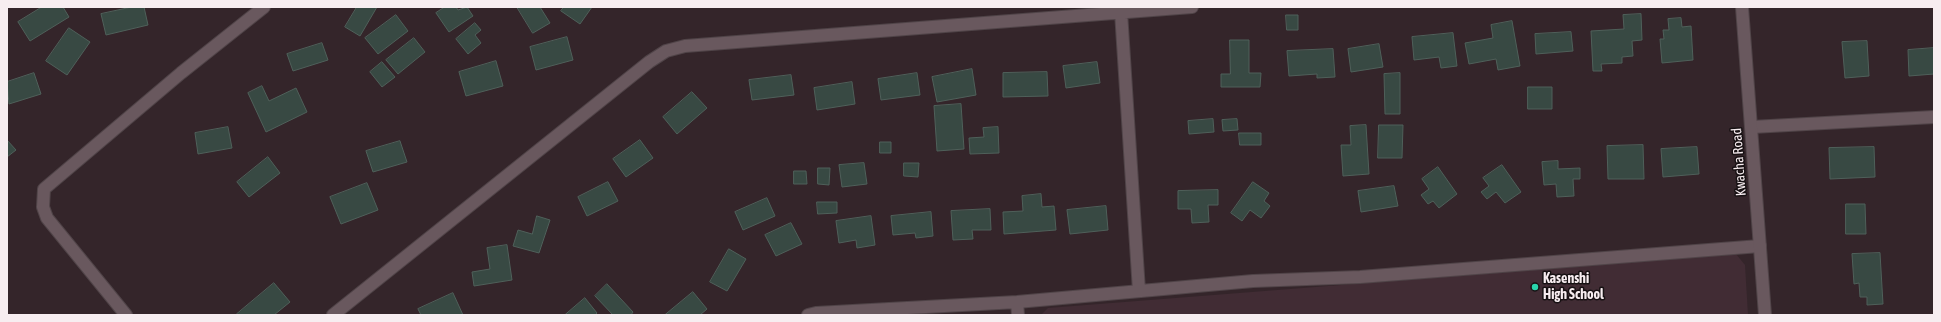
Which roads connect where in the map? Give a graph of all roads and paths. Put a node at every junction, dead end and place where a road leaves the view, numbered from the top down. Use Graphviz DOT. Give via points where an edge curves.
graph roads {
  1 [pos="264,7"];
  2 [pos="1192,7"];
  3 [pos="1742,7"];
  4 [pos="1122,12"];
  5 [pos="1934,117"];
  6 [pos="1752,127"];
  7 [pos="1760,246"];
  8 [pos="1139,290"];
  9 [pos="1018,302"];
  10 [pos="126,315"];
  11 [pos="333,315"];
  12 [pos="808,315"];
  13 [pos="1018,315"];
  14 [pos="1765,315"];
  1 -- 10 [label="street" via="181,73 44,189 43,207 47,218"];
  2 -- 4 [label="street"];
  3 -- 6 [label="street, Kwacha Road"];
  4 -- 8 [label="street"];
  4 -- 11 [label="street" via="693,45 666,51"];
  5 -- 6 [label="street"];
  6 -- 7 [label="street, Kwacha Road"];
  7 -- 8 [label="street" via="1360,277 1253,281"];
  7 -- 14 [label="street, Kwacha Road"];
  8 -- 9 [label="street"];
  9 -- 12 [label="street"];
  9 -- 13 [label="street"];
}
